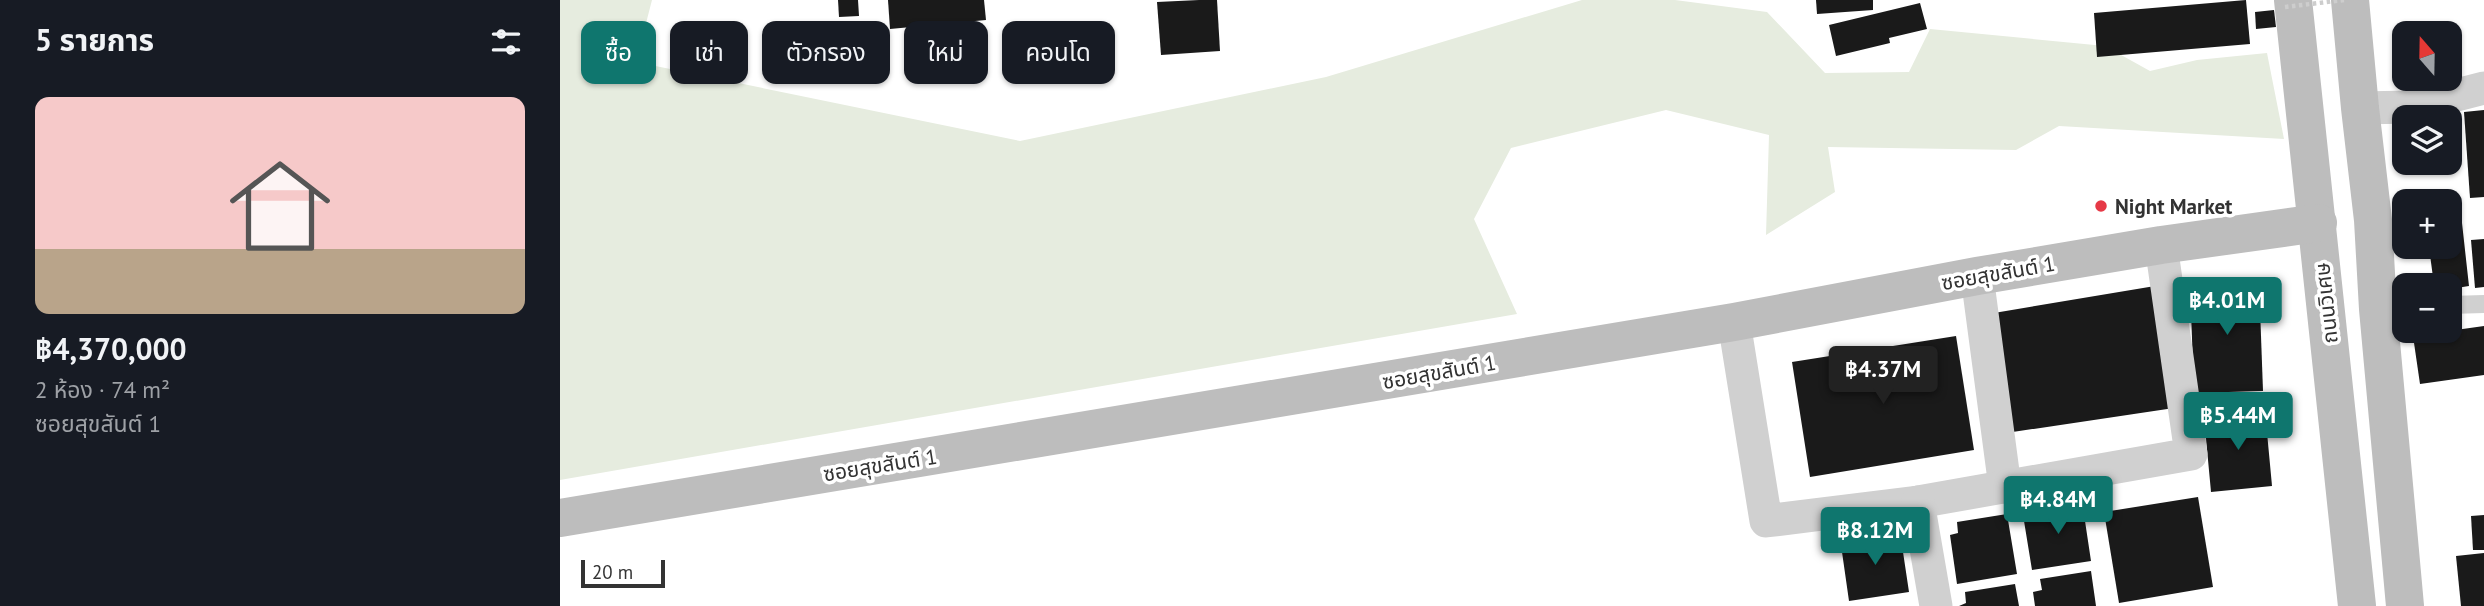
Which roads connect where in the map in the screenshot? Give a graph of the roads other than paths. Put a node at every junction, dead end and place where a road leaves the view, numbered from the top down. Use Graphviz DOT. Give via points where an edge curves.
graph roads {
  1 [pos="2350,0"];
  2 [pos="2289,3"];
  3 [pos="2484,88"];
  4 [pos="2360,108"];
  5 [pos="2318,223"];
  6 [pos="2161,246"];
  7 [pos="1977,276"];
  8 [pos="2484,304"];
  9 [pos="2462,305"];
  10 [pos="2391,308"];
  11 [pos="1734,322"];
  12 [pos="2005,486"];
  13 [pos="1918,502"];
  14 [pos="560,517"];
  15 [pos="1936,606"];
  16 [pos="2357,606"];
  17 [pos="2405,606"];
  1 -- 4 [label="street"];
  2 -- 5 [label="street, ถนนวิเศษ"];
  3 -- 4 [label="street" via="2410,107"];
  4 -- 10 [label="street" via="2373,219"];
  5 -- 6 [label="street, ซอยสุขสันต์ 1"];
  5 -- 16 [label="street, ถนนวิเศษ"];
  6 -- 7 [label="street, ซอยสุขสันต์ 1"];
  6 -- 12 [label="street" via="2191,454"];
  7 -- 11 [label="street, ซอยสุขสันต์ 1"];
  7 -- 12 [label="street"];
  8 -- 9 [label="lane"];
  10 -- 17 [label="street"];
  11 -- 13 [label="street" via="1766,521"];
  11 -- 14 [label="street, ซอยสุขสันต์ 1"];
  12 -- 13 [label="street"];
  13 -- 15 [label="street"];
}
